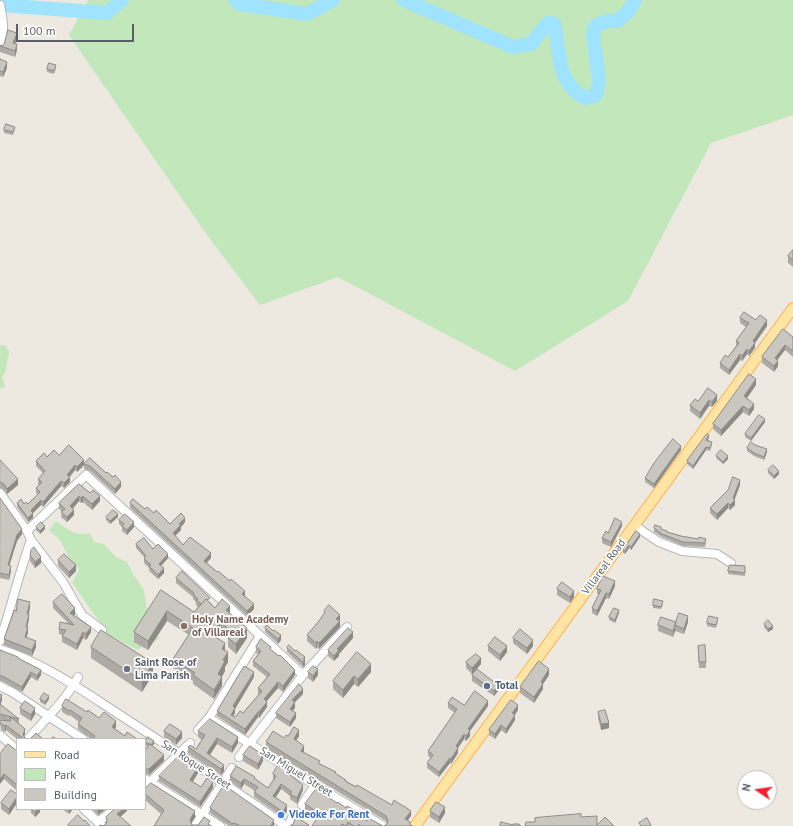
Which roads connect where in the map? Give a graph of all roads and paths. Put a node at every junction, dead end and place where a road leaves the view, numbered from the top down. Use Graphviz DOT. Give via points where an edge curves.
graph roads {
  1 [pos="0,5"];
  2 [pos="0,46"];
  3 [pos="793,308"];
  4 [pos="0,493"];
  5 [pos="635,526"];
  6 [pos="27,531"];
  7 [pos="31,540"];
  8 [pos="731,563"];
  9 [pos="346,627"];
  10 [pos="102,630"];
  11 [pos="260,636"];
  12 [pos="0,641"];
  13 [pos="0,649"];
  14 [pos="303,675"];
  15 [pos="76,681"];
  16 [pos="0,686"];
  17 [pos="49,716"];
  18 [pos="209,718"];
  19 [pos="198,730"];
  20 [pos="0,735"];
  21 [pos="29,738"];
  22 [pos="82,738"];
  23 [pos="190,743"];
  24 [pos="249,743"];
  25 [pos="16,749"];
  26 [pos="180,753"];
  27 [pos="239,757"];
  28 [pos="232,768"];
  29 [pos="224,782"];
  30 [pos="147,783"];
  31 [pos="315,785"];
  32 [pos="302,804"];
  33 [pos="85,810"];
  34 [pos="114,810"];
  35 [pos="202,815"];
  36 [pos="292,818"];
  37 [pos="100,824"];
  38 [pos="195,826"];
  39 [pos="220,826"];
  40 [pos="287,826"];
  41 [pos="384,826"];
  42 [pos="415,826"];
  1 -- 2 [label="street" via="4,35"];
  3 -- 5 [label="main road, Villareal Road"];
  4 -- 6 [label="street"];
  5 -- 8 [label="street" via="659,542 682,551 717,554"];
  5 -- 42 [label="main road, Villareal Road"];
  6 -- 7 [label="street"];
  6 -- 11 [label="street" via="86,475"];
  7 -- 10 [label="street" via="63,582 82,615"];
  7 -- 12 [label="street"];
  9 -- 14 [label="street"];
  11 -- 14 [label="street"];
  11 -- 18 [label="street"];
  13 -- 15 [label="street, San Roque Street"];
  14 -- 24 [label="street"];
  15 -- 17 [label="street"];
  15 -- 26 [label="street, San Roque Street"];
  16 -- 17 [label="street"];
  17 -- 21 [label="street"];
  17 -- 22 [label="street"];
  18 -- 19 [label="street"];
  18 -- 24 [label="street, San Miguel Street"];
  20 -- 25 [label="street"];
  23 -- 26 [label="street"];
  24 -- 27 [label="street"];
  24 -- 31 [label="street, San Miguel Street"];
  26 -- 29 [label="street, San Roque Street"];
  26 -- 30 [label="street"];
  28 -- 29 [label="street"];
  29 -- 35 [label="street"];
  29 -- 40 [label="street, San Roque Street"];
  30 -- 35 [label="street"];
  31 -- 32 [label="street"];
  31 -- 41 [label="street, San Miguel Street"];
  33 -- 37 [label="street"];
  34 -- 37 [label="street"];
  35 -- 38 [label="street"];
  35 -- 39 [label="street"];
  36 -- 40 [label="street"];
}
